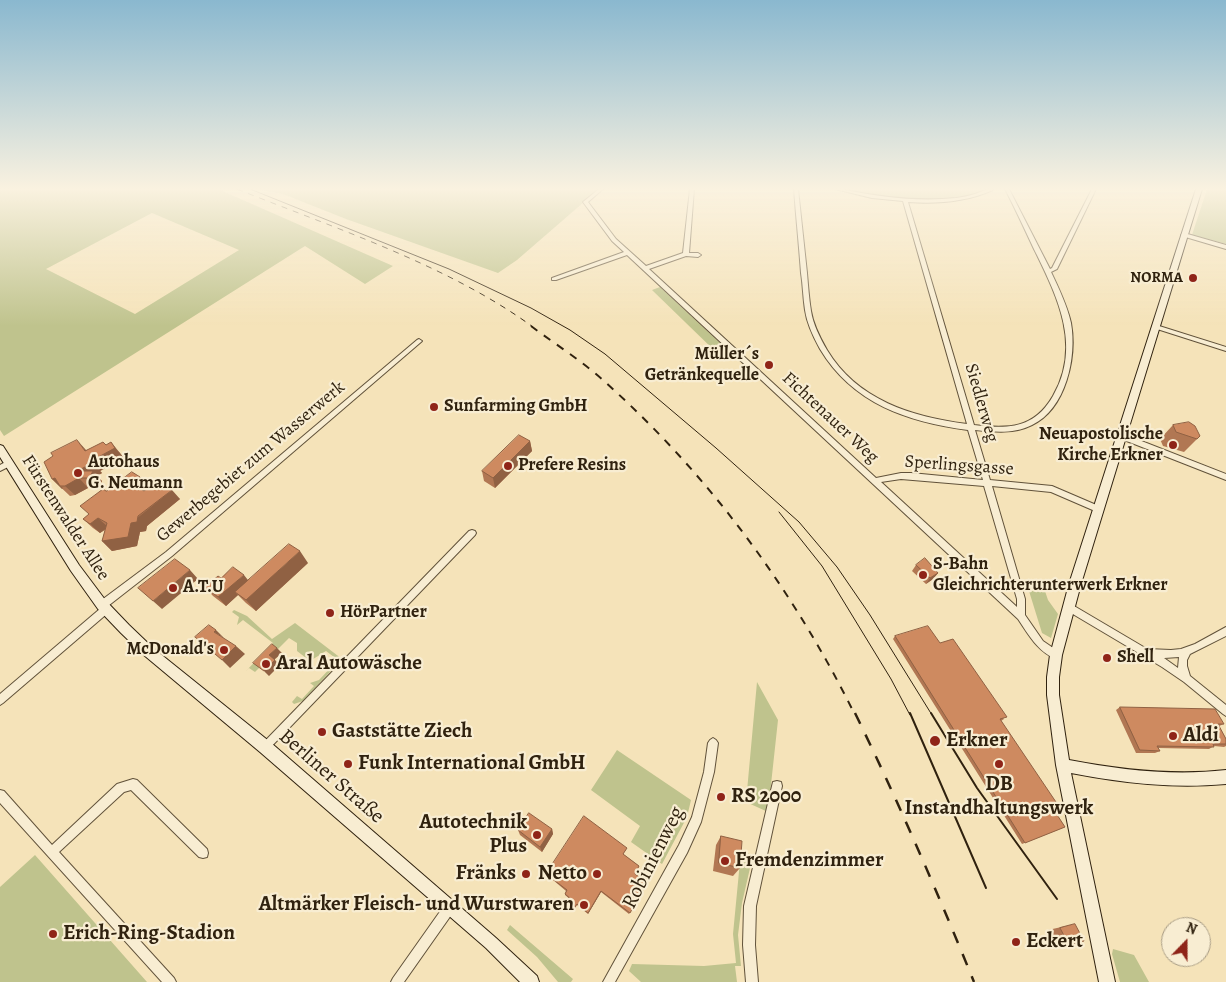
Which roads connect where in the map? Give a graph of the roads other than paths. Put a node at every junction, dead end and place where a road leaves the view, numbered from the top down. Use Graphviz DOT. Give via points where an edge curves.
graph roads {
  1 [pos="610,235"];
  2 [pos="688,235"];
  3 [pos="801,235"];
  4 [pos="915,235"];
  5 [pos="1030,235"];
  6 [pos="1071,235"];
  7 [pos="1184,235"];
  8 [pos="1226,247"];
  9 [pos="628,254"];
  10 [pos="686,254"];
  11 [pos="698,255"];
  12 [pos="644,269"];
  13 [pos="1048,272"];
  14 [pos="554,279"];
  15 [pos="1156,326"];
  16 [pos="419,341"];
  17 [pos="1226,350"];
  18 [pos="971,427"];
  19 [pos="1121,436"];
  20 [pos="0,449"];
  21 [pos="4,465"];
  22 [pos="1226,478"];
  23 [pos="874,481"];
  24 [pos="987,483"];
  25 [pos="1098,509"];
  26 [pos="472,533"];
  27 [pos="104,607"];
  28 [pos="1069,607"];
  29 [pos="1021,616"];
  30 [pos="1226,631"];
  31 [pos="1143,650"];
  32 [pos="1186,653"];
  33 [pos="1056,655"];
  34 [pos="1187,680"];
  35 [pos="0,700"];
  36 [pos="1226,711"];
  37 [pos="713,743"];
  38 [pos="265,747"];
  39 [pos="1062,765"];
  40 [pos="1226,777"];
  41 [pos="778,786"];
  42 [pos="0,795"];
  43 [pos="52,852"];
  44 [pos="203,853"];
  45 [pos="450,907"];
  46 [pos="170,982"];
  47 [pos="397,982"];
  48 [pos="531,982"];
  49 [pos="609,982"];
  50 [pos="752,982"];
  51 [pos="1107,982"];
  1 -- 9 [label="street, Fichtenauer Weg"];
  2 -- 10 [label="street"];
  3 -- 18 [label="street" via="808,312 813,329 834,366 868,396 896,411 931,423"];
  4 -- 18 [label="street, Siedlerweg"];
  5 -- 13 [label="street"];
  6 -- 13 [label="street" via="1054,268"];
  7 -- 8 [label="street"];
  7 -- 15 [label="main road"];
  9 -- 12 [label="street, Fichtenauer Weg"];
  9 -- 14 [label="street"];
  10 -- 11 [label="street"];
  10 -- 12 [label="street"];
  12 -- 23 [label="street, Fichtenauer Weg"];
  13 -- 18 [label="street" via="1064,307 1069,333 1067,367 1058,394 1041,415 1026,426 1010,429"];
  15 -- 17 [label="street"];
  15 -- 19 [label="main road"];
  16 -- 27 [label="street, Gewerbegebiet zum Wasserwerk"];
  18 -- 24 [label="street, Siedlerweg"];
  19 -- 22 [label="street"];
  19 -- 25 [label="main road"];
  20 -- 21 [label="main road, Fürstenwalder Allee"];
  21 -- 27 [label="main road, Fürstenwalder Allee"];
  23 -- 24 [label="street, Sperlingsgasse" via="911,476"];
  23 -- 29 [label="street, Fichtenauer Weg"];
  24 -- 25 [label="street, Sperlingsgasse" via="1052,489"];
  24 -- 29 [label="street, Siedlerweg" via="1021,598"];
  25 -- 28 [label="main road"];
  26 -- 38 [label="street"];
  27 -- 35 [label="street, Gewerbegebiet zum Wasserwerk"];
  27 -- 38 [label="main road, Berliner Straße" via="149,652"];
  28 -- 31 [label="street"];
  28 -- 33 [label="main road"];
  29 -- 33 [label="street, Fichtenauer Weg" via="1040,644"];
  30 -- 32 [label="street"];
  31 -- 32 [label="street" via="1160,655"];
  31 -- 34 [label="street"];
  32 -- 34 [label="street" via="1182,669"];
  33 -- 39 [label="main road" via="1052,695"];
  34 -- 36 [label="street"];
  37 -- 49 [label="street, Robinienweg" via="697,818"];
  38 -- 45 [label="main road, Berliner Straße"];
  39 -- 40 [label="main road" via="1141,779"];
  39 -- 51 [label="main road"];
  41 -- 50 [label="street" via="750,906"];
  42 -- 43 [label="street"];
  43 -- 44 [label="street" via="121,788 132,784"];
  43 -- 46 [label="street"];
  45 -- 47 [label="street"];
  45 -- 48 [label="main road, Berliner Straße"];
}
